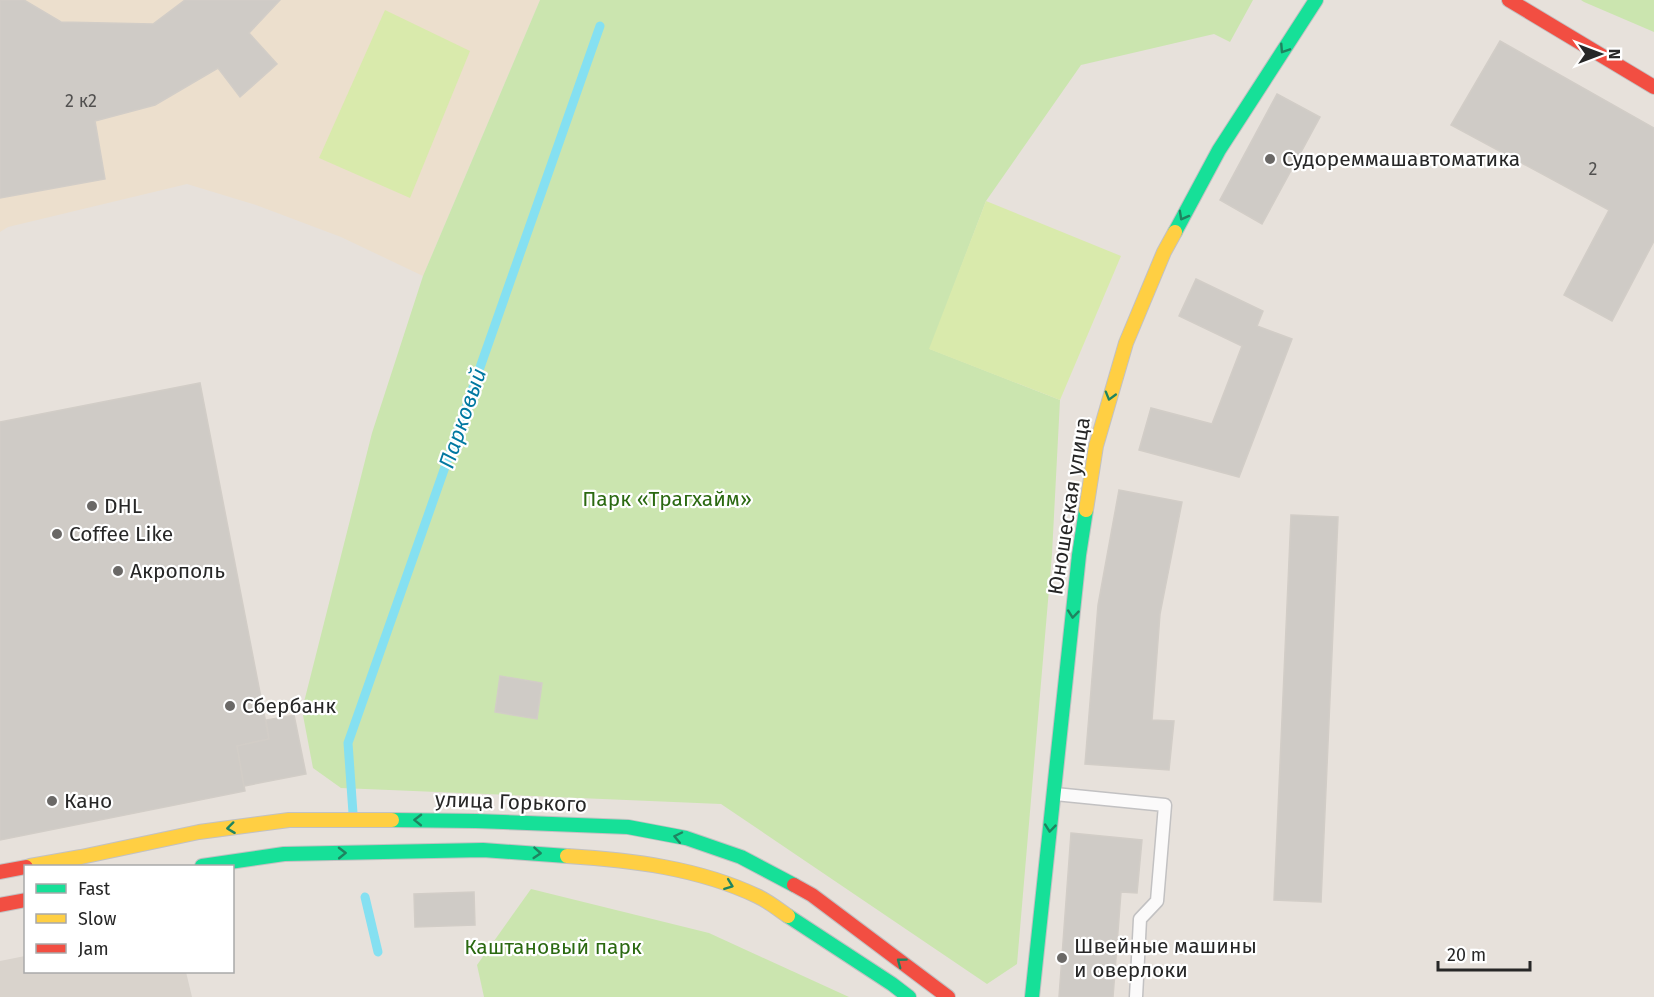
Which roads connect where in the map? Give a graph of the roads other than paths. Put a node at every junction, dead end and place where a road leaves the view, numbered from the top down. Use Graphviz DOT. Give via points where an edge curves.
graph roads {
  1 [pos="1316,0"];
  2 [pos="1509,0"];
  3 [pos="1654,87"];
  4 [pos="1054,794"];
  5 [pos="41,865"];
  6 [pos="215,865"];
  7 [pos="24,867"];
  8 [pos="0,872"];
  9 [pos="24,900"];
  10 [pos="0,905"];
  11 [pos="909,997"];
  12 [pos="948,997"];
  13 [pos="1032,997"];
  14 [pos="1136,997"];
  1 -- 4 [label="main road, Юношеская улица, one-way" via="1219,150 1164,252 1126,343 1096,446 1079,555"];
  2 -- 3 [label="main road"];
  4 -- 13 [label="main road, Юношеская улица, one-way"];
  4 -- 14 [label="lane" via="1165,805 1157,901 1140,919"];
  12 -- 5 [label="main road, улица Горького, one-way" via="812,895 773,873 686,838 628,827 289,820 199,832"];
  6 -- 11 [label="main road, one-way" via="284,854 483,850 662,866 758,896"];
  7 -- 8 [label="main road"];
  9 -- 10 [label="main road"];
}
